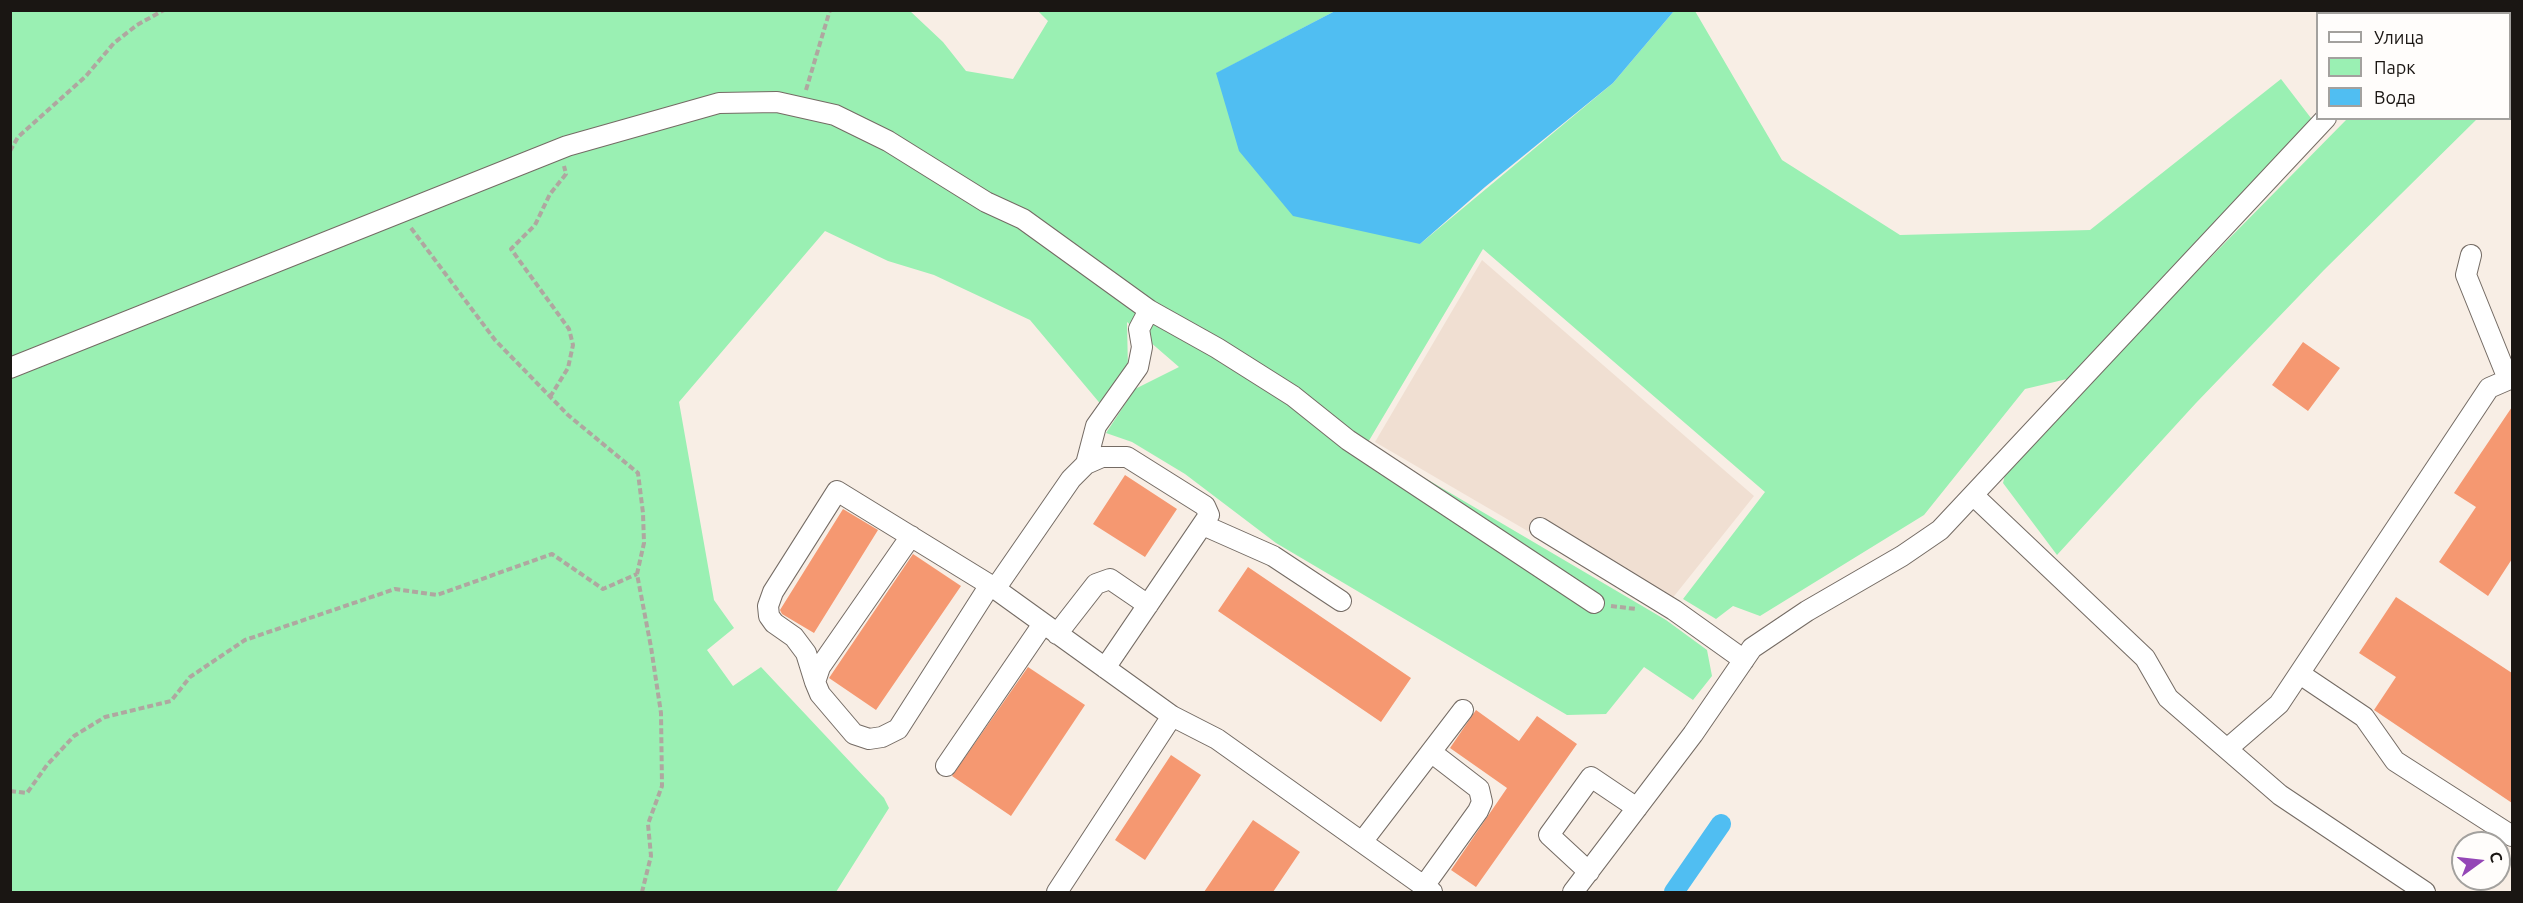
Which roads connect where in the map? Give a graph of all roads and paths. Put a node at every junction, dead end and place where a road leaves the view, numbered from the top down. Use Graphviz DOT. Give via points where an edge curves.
graph roads {
  1 [pos="164,10"];
  2 [pos="830,10"];
  3 [pos="802,108"];
  4 [pos="2324,120"];
  5 [pos="560,149"];
  6 [pos="10,151"];
  7 [pos="399,213"];
  8 [pos="2470,255"];
  9 [pos="1149,310"];
  10 [pos="10,368"];
  11 [pos="2510,378"];
  12 [pos="550,397"];
  13 [pos="1086,464"];
  14 [pos="1973,495"];
  15 [pos="1203,525"];
  16 [pos="1540,528"];
  17 [pos="910,536"];
  18 [pos="637,574"];
  19 [pos="992,587"];
  20 [pos="1341,601"];
  21 [pos="1594,603"];
  22 [pos="1148,605"];
  23 [pos="1050,629"];
  24 [pos="1748,654"];
  25 [pos="1105,668"];
  26 [pos="2300,674"];
  27 [pos="814,682"];
  28 [pos="1463,710"];
  29 [pos="1172,716"];
  30 [pos="2227,749"];
  31 [pos="1431,752"];
  32 [pos="946,766"];
  33 [pos="10,791"];
  34 [pos="1637,808"];
  35 [pos="2512,836"];
  36 [pos="1362,842"];
  37 [pos="1589,872"];
  38 [pos="1428,889"];
  39 [pos="1063,890"];
  40 [pos="642,892"];
  41 [pos="1573,892"];
  42 [pos="2425,892"];
  1 -- 6 [label="path" via="114,43 86,75 18,136"];
  2 -- 3 [label="path"];
  3 -- 5 [label="street" via="777,102 719,103"];
  3 -- 9 [label="street" via="835,115 888,141 986,202 1023,219"];
  4 -- 14 [label="street"];
  5 -- 7 [label="street"];
  5 -- 12 [label="path" via="566,174 550,194 535,225 511,249 569,329 573,345 568,368"];
  7 -- 10 [label="street"];
  7 -- 12 [label="path" via="495,340"];
  8 -- 11 [label="street" via="2466,275"];
  9 -- 13 [label="street" via="1139,328 1142,347 1138,367 1096,426"];
  9 -- 21 [label="street" via="1293,396 1348,440"];
  11 -- 26 [label="street" via="2489,388"];
  12 -- 18 [label="path" via="638,473 644,543"];
  13 -- 15 [label="street" via="1102,457 1127,456 1204,506 1209,515"];
  13 -- 19 [label="street"];
  14 -- 24 [label="street" via="1940,530 1807,611"];
  14 -- 30 [label="street" via="2145,658 2168,698"];
  15 -- 20 [label="street" via="1273,556"];
  15 -- 22 [label="street"];
  16 -- 24 [label="street"];
  17 -- 19 [label="street"];
  17 -- 27 [label="street" via="820,667"];
  17 -- 27 [label="street" via="837,491 768,606 774,623 794,637 806,653"];
  18 -- 33 [label="path" via="603,589 552,554 437,596 395,589 245,640 190,677 171,701 105,717 74,736 46,765 27,794"];
  18 -- 40 [label="path" via="661,713 662,786 648,824 651,856"];
  19 -- 23 [label="street"];
  19 -- 27 [label="street" via="898,729 868,739 854,734"];
  22 -- 23 [label="street" via="1110,579 1096,584"];
  22 -- 25 [label="street"];
  23 -- 25 [label="street"];
  23 -- 32 [label="street"];
  24 -- 34 [label="street"];
  25 -- 29 [label="street"];
  26 -- 30 [label="street" via="2280,704"];
  26 -- 35 [label="street" via="2364,717 2395,761"];
  28 -- 31 [label="street"];
  29 -- 36 [label="street" via="1217,739"];
  29 -- 39 [label="street"];
  30 -- 42 [label="street" via="2280,795"];
  31 -- 36 [label="street"];
  31 -- 38 [label="street" via="1479,789 1482,802"];
  34 -- 37 [label="street"];
  34 -- 37 [label="street" via="1591,777 1549,835"];
  36 -- 38 [label="street"];
  37 -- 41 [label="street"];
}
